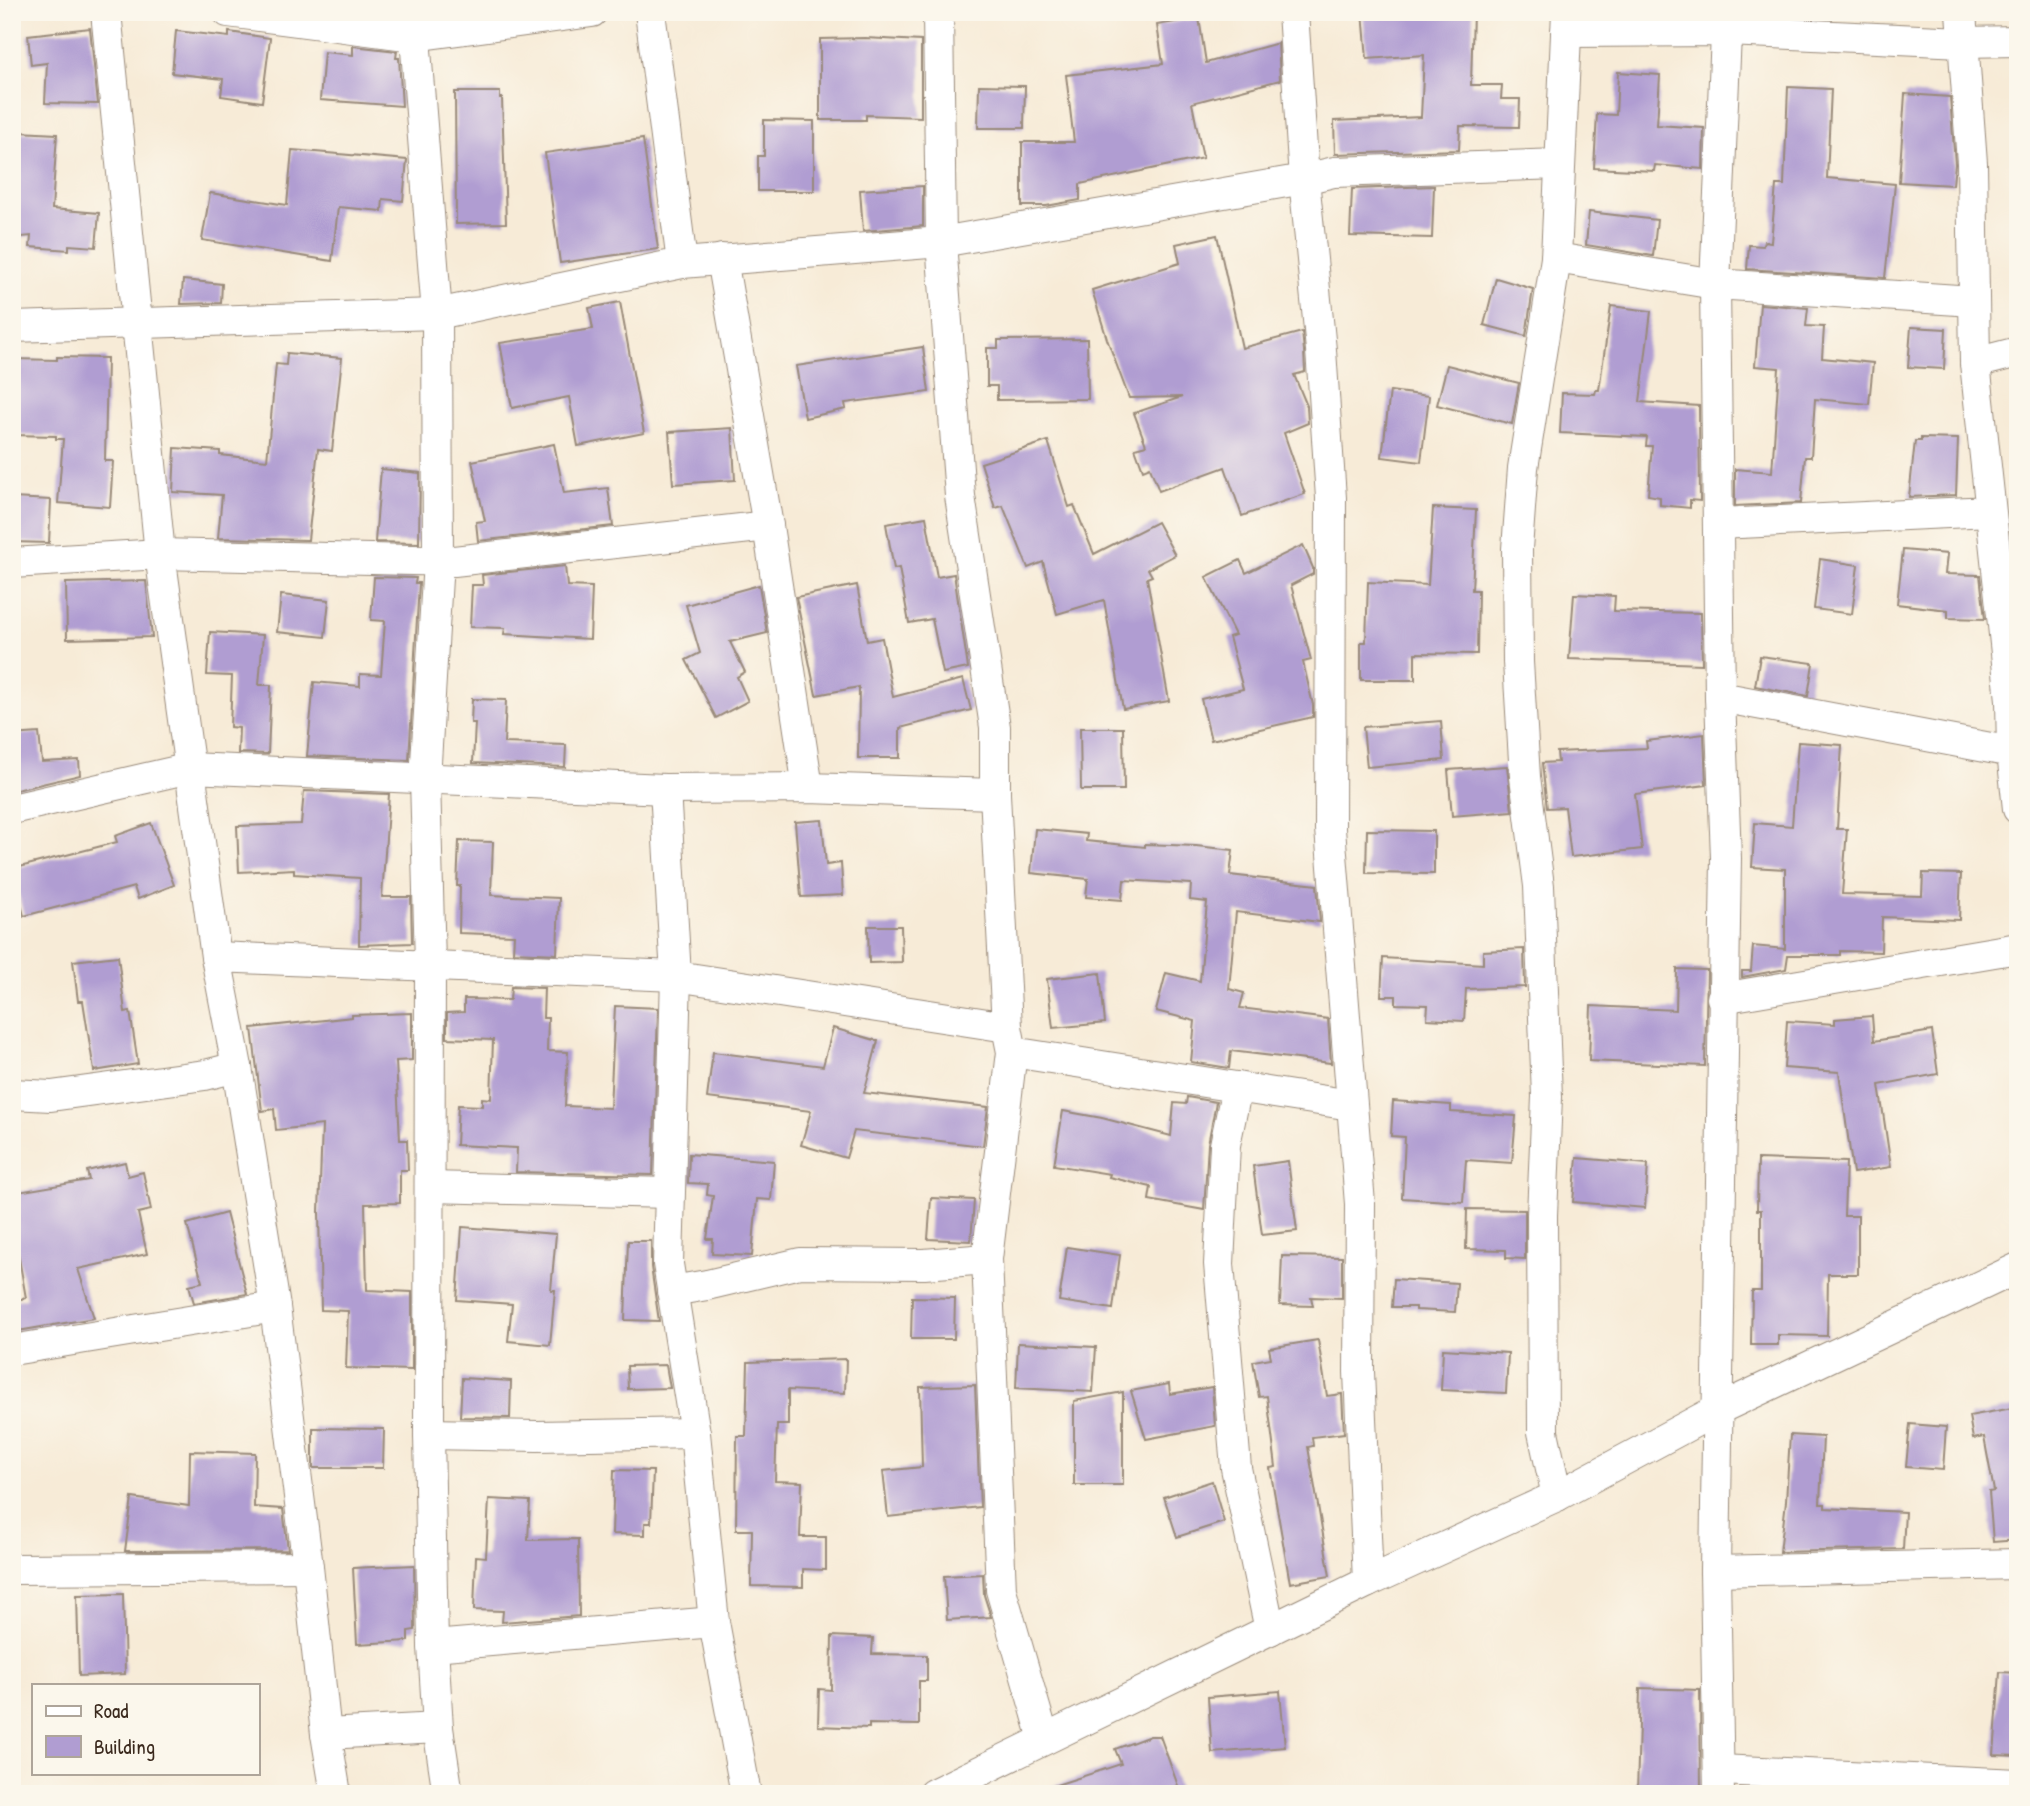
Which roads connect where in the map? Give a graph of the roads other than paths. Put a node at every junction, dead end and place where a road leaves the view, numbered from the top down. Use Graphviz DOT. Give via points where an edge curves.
graph roads {
  1 [pos="106,12"];
  2 [pos="228,12"];
  3 [pos="592,12"];
  4 [pos="650,12"];
  5 [pos="938,12"];
  6 [pos="1293,12"];
  7 [pos="1961,12"];
  8 [pos="1727,21"];
  9 [pos="1567,22"];
  10 [pos="413,24"];
  11 [pos="2018,41"];
  12 [pos="1962,42"];
  13 [pos="1560,164"];
  14 [pos="1304,179"];
  15 [pos="941,242"];
  16 [pos="1556,258"];
  17 [pos="722,259"];
  18 [pos="682,263"];
  19 [pos="1715,284"];
  20 [pos="1973,301"];
  21 [pos="438,314"];
  22 [pos="138,323"];
  23 [pos="12,327"];
  24 [pos="2018,352"];
  25 [pos="1975,363"];
  26 [pos="1990,511"];
  27 [pos="1719,524"];
  28 [pos="768,526"];
  29 [pos="160,554"];
  30 [pos="438,561"];
  31 [pos="12,563"];
  32 [pos="1720,697"];
  33 [pos="2015,699"];
  34 [pos="2012,752"];
  35 [pos="190,768"];
  36 [pos="425,779"];
  37 [pos="808,788"];
  38 [pos="666,789"];
  39 [pos="995,794"];
  40 [pos="12,809"];
  41 [pos="2018,809"];
  42 [pos="2018,948"];
  43 [pos="216,957"];
  44 [pos="429,964"];
  45 [pos="677,976"];
  46 [pos="1722,998"];
  47 [pos="1009,1040"];
  48 [pos="237,1067"];
  49 [pos="1237,1087"];
  50 [pos="12,1094"];
  51 [pos="1351,1105"];
  52 [pos="430,1186"];
  53 [pos="668,1193"];
  54 [pos="987,1259"];
  55 [pos="2018,1268"];
  56 [pos="672,1291"];
  57 [pos="275,1307"];
  58 [pos="12,1350"];
  59 [pos="1717,1410"];
  60 [pos="695,1433"];
  61 [pos="429,1434"];
  62 [pos="1557,1496"];
  63 [pos="2018,1564"];
  64 [pos="308,1567"];
  65 [pos="12,1569"];
  66 [pos="1714,1571"];
  67 [pos="1368,1582"];
  68 [pos="714,1622"];
  69 [pos="1270,1630"];
  70 [pos="433,1646"];
  71 [pos="438,1728"];
  72 [pos="326,1734"];
  73 [pos="1044,1739"];
  74 [pos="1719,1782"];
  75 [pos="2018,1784"];
  76 [pos="336,1794"];
  77 [pos="448,1794"];
  78 [pos="746,1794"];
  79 [pos="933,1794"];
  1 -- 22 [label="street"];
  2 -- 10 [label="street"];
  3 -- 10 [label="street"];
  4 -- 18 [label="street"];
  5 -- 15 [label="street"];
  6 -- 14 [label="street"];
  7 -- 12 [label="street"];
  8 -- 9 [label="street"];
  8 -- 12 [label="street"];
  8 -- 19 [label="street"];
  9 -- 13 [label="street"];
  10 -- 21 [label="street"];
  11 -- 12 [label="street"];
  12 -- 20 [label="street" via="1972,163"];
  13 -- 14 [label="street" via="1366,169"];
  13 -- 16 [label="street"];
  14 -- 15 [label="street"];
  14 -- 51 [label="street" via="1331,498 1330,829"];
  15 -- 17 [label="street"];
  15 -- 39 [label="street" via="960,496 995,727"];
  16 -- 19 [label="street"];
  16 -- 62 [label="street" via="1523,468 1517,549 1520,688 1525,777 1539,886 1547,1097 1542,1215 1544,1432"];
  17 -- 18 [label="street"];
  17 -- 28 [label="street"];
  18 -- 21 [label="street"];
  19 -- 20 [label="street"];
  19 -- 27 [label="street"];
  20 -- 25 [label="street"];
  21 -- 22 [label="street"];
  21 -- 30 [label="street"];
  22 -- 23 [label="street"];
  22 -- 29 [label="street"];
  24 -- 25 [label="street"];
  25 -- 26 [label="street"];
  26 -- 27 [label="street"];
  26 -- 33 [label="street"];
  27 -- 32 [label="street"];
  28 -- 30 [label="street"];
  28 -- 37 [label="street"];
  29 -- 30 [label="street"];
  29 -- 31 [label="street"];
  29 -- 35 [label="street"];
  30 -- 36 [label="street"];
  32 -- 34 [label="street"];
  32 -- 46 [label="street" via="1726,858"];
  33 -- 34 [label="street"];
  34 -- 41 [label="street"];
  35 -- 36 [label="street"];
  35 -- 40 [label="street"];
  35 -- 43 [label="street"];
  36 -- 38 [label="street"];
  36 -- 44 [label="street"];
  37 -- 38 [label="street"];
  37 -- 39 [label="street"];
  38 -- 45 [label="street"];
  39 -- 47 [label="street"];
  42 -- 46 [label="street"];
  43 -- 44 [label="street"];
  43 -- 48 [label="street"];
  44 -- 45 [label="street"];
  44 -- 52 [label="street"];
  45 -- 47 [label="street"];
  45 -- 53 [label="street"];
  46 -- 59 [label="street"];
  47 -- 49 [label="street"];
  47 -- 54 [label="street"];
  48 -- 50 [label="street" via="51,1096"];
  48 -- 57 [label="street"];
  49 -- 51 [label="street"];
  49 -- 69 [label="street" via="1225,1145 1219,1264 1236,1468"];
  51 -- 67 [label="street" via="1360,1204 1359,1372"];
  52 -- 53 [label="street"];
  52 -- 61 [label="street"];
  53 -- 56 [label="street"];
  54 -- 56 [label="street" via="924,1264 800,1263"];
  54 -- 73 [label="street" via="1001,1590"];
  55 -- 59 [label="street"];
  56 -- 60 [label="street"];
  57 -- 58 [label="street"];
  57 -- 64 [label="street"];
  59 -- 62 [label="street"];
  59 -- 66 [label="street"];
  60 -- 61 [label="street"];
  60 -- 68 [label="street"];
  61 -- 70 [label="street"];
  62 -- 67 [label="street"];
  63 -- 66 [label="street"];
  64 -- 65 [label="street"];
  64 -- 72 [label="street"];
  66 -- 74 [label="street"];
  67 -- 69 [label="street"];
  68 -- 70 [label="street"];
  68 -- 78 [label="street"];
  69 -- 73 [label="street"];
  70 -- 71 [label="street"];
  71 -- 72 [label="street"];
  71 -- 77 [label="street"];
  72 -- 76 [label="street"];
  73 -- 79 [label="street"];
  74 -- 75 [label="street"];
}
